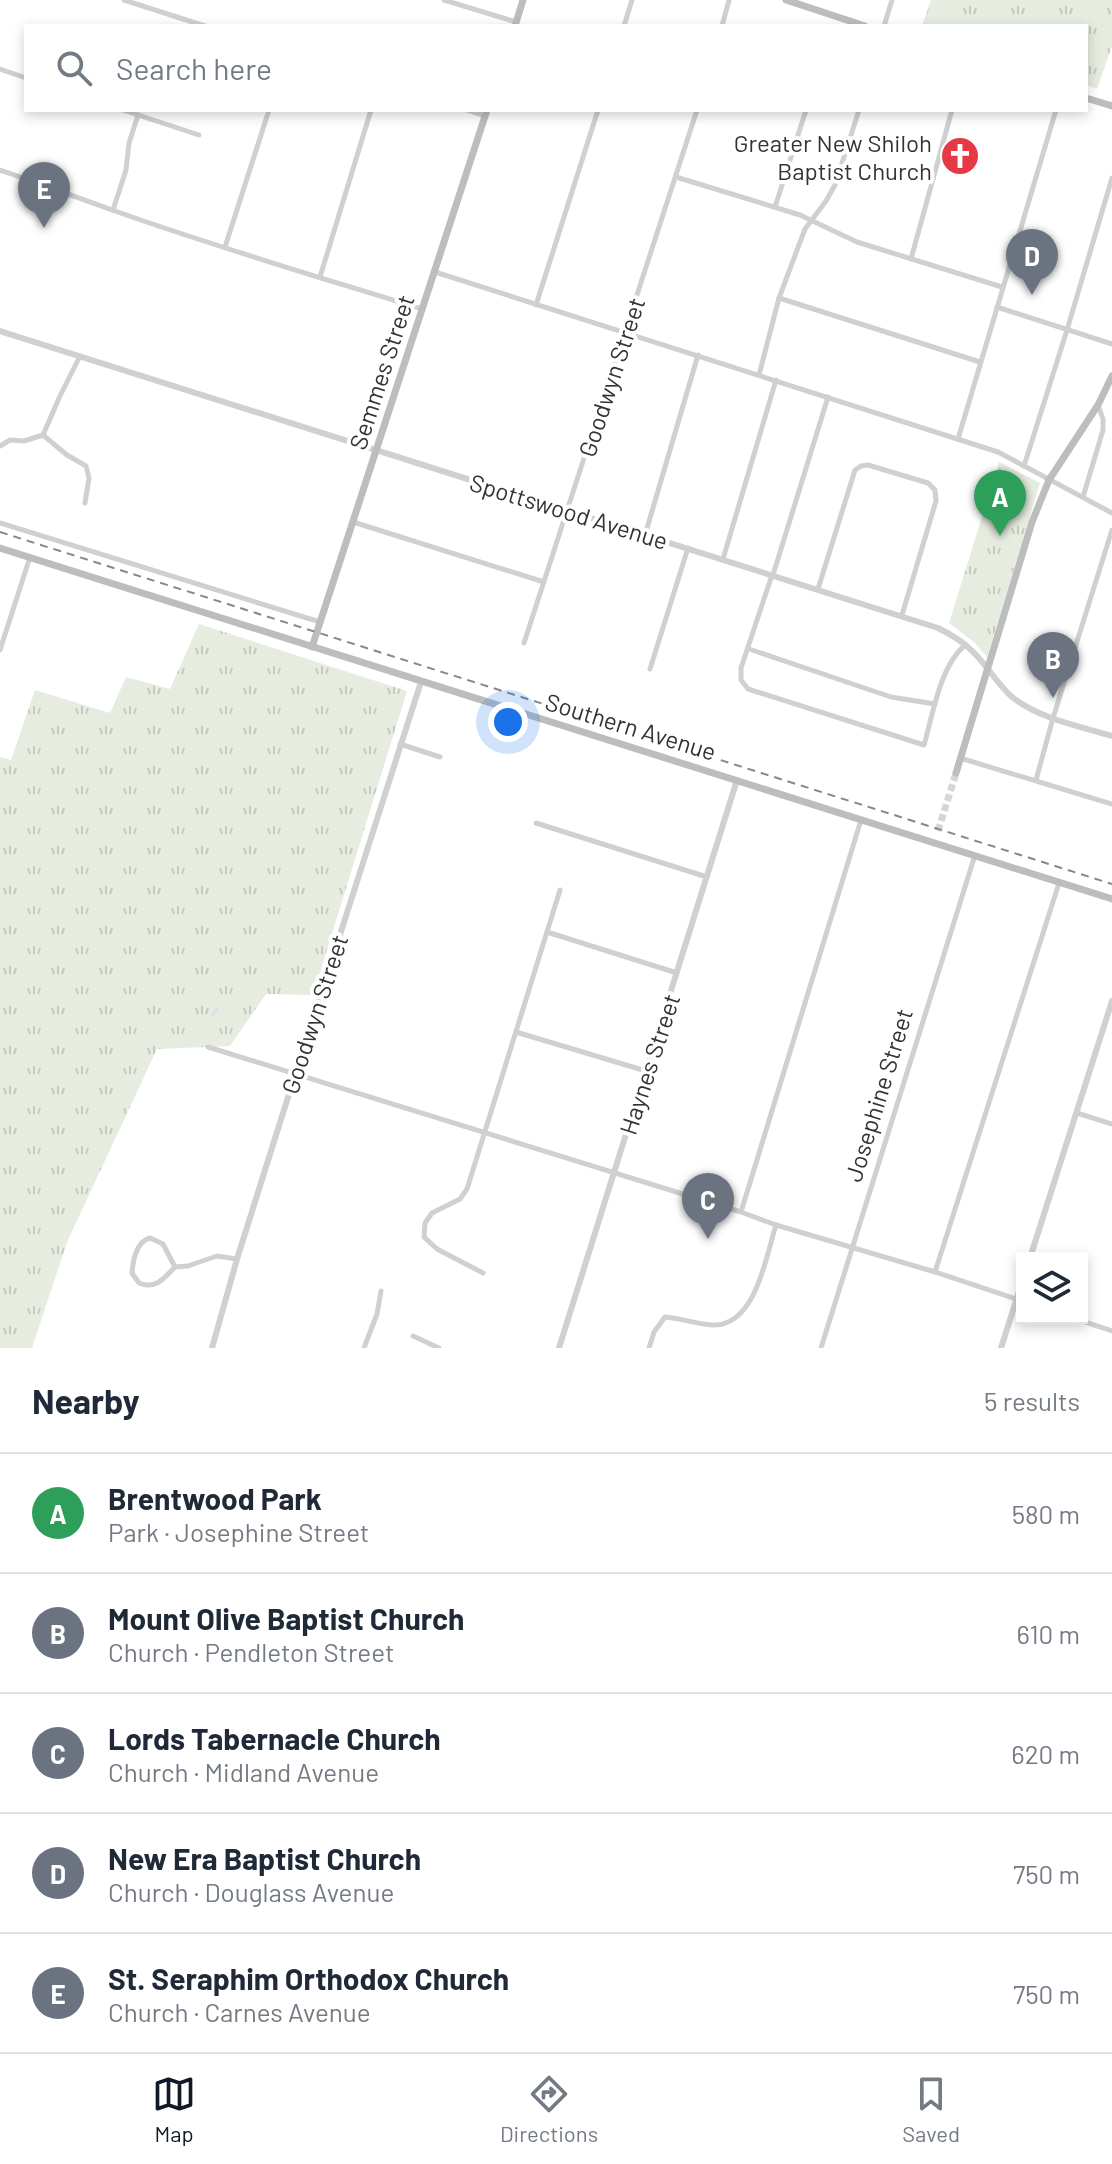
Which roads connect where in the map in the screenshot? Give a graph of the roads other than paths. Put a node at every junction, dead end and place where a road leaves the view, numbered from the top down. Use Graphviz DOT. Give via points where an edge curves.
graph roads {
  1 [pos="124,0"];
  2 [pos="444,0"];
  3 [pos="523,0"];
  4 [pos="632,0"];
  5 [pos="729,0"];
  6 [pos="786,0"];
  7 [pos="892,0"];
  8 [pos="836,17"];
  9 [pos="199,24"];
  10 [pos="516,24"];
  11 [pos="625,24"];
  12 [pos="723,24"];
  13 [pos="834,24"];
  14 [pos="859,24"];
  15 [pos="885,24"];
  16 [pos="0,69"];
  17 [pos="24,77"];
  18 [pos="1088,99"];
  19 [pos="1112,106"];
  20 [pos="129,112"];
  21 [pos="268,112"];
  22 [pos="370,112"];
  23 [pos="597,112"];
  24 [pos="696,112"];
  25 [pos="805,112"];
  26 [pos="858,112"];
  27 [pos="951,112"];
  28 [pos="1055,112"];
  29 [pos="486,113"];
  30 [pos="138,115"];
  31 [pos="199,135"];
  32 [pos="0,170"];
  33 [pos="676,177"];
  34 [pos="1112,178"];
  35 [pos="775,207"];
  36 [pos="113,210"];
  37 [pos="811,220"];
  38 [pos="225,247"];
  39 [pos="911,259"];
  40 [pos="435,272"];
  41 [pos="320,277"];
  42 [pos="1002,287"];
  43 [pos="779,298"];
  44 [pos="536,305"];
  45 [pos="997,307"];
  46 [pos="422,309"];
  47 [pos="1067,330"];
  48 [pos="0,331"];
  49 [pos="626,333"];
  50 [pos="1112,344"];
  51 [pos="698,355"];
  52 [pos="80,356"];
  53 [pos="980,362"];
  54 [pos="759,375"];
  55 [pos="1112,376"];
  56 [pos="776,380"];
  57 [pos="828,397"];
  58 [pos="1098,405"];
  59 [pos="43,435"];
  60 [pos="958,439"];
  61 [pos="0,446"];
  62 [pos="375,451"];
  63 [pos="1024,466"];
  64 [pos="1049,480"];
  65 [pos="1083,497"];
  66 [pos="85,503"];
  67 [pos="567,511"];
  68 [pos="1112,513"];
  69 [pos="353,522"];
  70 [pos="0,523"];
  71 [pos="1112,530"];
  72 [pos="645,535"];
  73 [pos="0,548"];
  74 [pos="688,548"];
  75 [pos="30,557"];
  76 [pos="723,559"];
  77 [pos="772,575"];
  78 [pos="544,582"];
  79 [pos="818,589"];
  80 [pos="902,615"];
  81 [pos="320,622"];
  82 [pos="524,643"];
  83 [pos="965,645"];
  84 [pos="312,647"];
  85 [pos="749,649"];
  86 [pos="0,650"];
  87 [pos="650,669"];
  88 [pos="988,669"];
  89 [pos="421,682"];
  90 [pos="935,704"];
  91 [pos="1053,718"];
  92 [pos="1112,736"];
  93 [pos="400,744"];
  94 [pos="440,757"];
  95 [pos="960,758"];
  96 [pos="956,773"];
  97 [pos="737,780"];
  98 [pos="1036,780"];
  99 [pos="1112,802"];
  100 [pos="861,820"];
  101 [pos="536,823"];
  102 [pos="938,831"];
  103 [pos="934,842"];
  104 [pos="975,855"];
  105 [pos="708,877"];
  106 [pos="1059,883"];
  107 [pos="560,890"];
  108 [pos="1112,899"];
  109 [pos="547,932"];
  110 [pos="678,974"];
  111 [pos="1112,1001"];
  112 [pos="516,1032"];
  113 [pos="208,1047"];
  114 [pos="647,1072"];
  115 [pos="295,1073"];
  116 [pos="1077,1113"];
  117 [pos="1112,1124"];
  118 [pos="485,1133"];
  119 [pos="614,1173"];
  120 [pos="741,1212"];
  121 [pos="776,1225"];
  122 [pos="851,1248"];
  123 [pos="1032,1252"];
  124 [pos="237,1259"];
  125 [pos="175,1267"];
  126 [pos="935,1272"];
  127 [pos="483,1273"];
  128 [pos="381,1291"];
  129 [pos="1016,1299"];
  130 [pos="1016,1308"];
  131 [pos="1088,1323"];
  132 [pos="1112,1331"];
  133 [pos="413,1336"];
  134 [pos="212,1348"];
  135 [pos="364,1348"];
  136 [pos="439,1348"];
  137 [pos="559,1348"];
  138 [pos="649,1348"];
  139 [pos="821,1348"];
  140 [pos="1001,1348"];
  1 -- 9 [label="street"];
  2 -- 10 [label="street"];
  3 -- 10 [label="main road"];
  4 -- 11 [label="street"];
  5 -- 12 [label="street"];
  6 -- 8 [label="main road"];
  7 -- 15 [label="street"];
  8 -- 13 [label="street"];
  8 -- 14 [label="main road"];
  16 -- 17 [label="street"];
  18 -- 19 [label="main road"];
  20 -- 30 [label="street"];
  21 -- 38 [label="street"];
  22 -- 41 [label="street"];
  23 -- 44 [label="street"];
  24 -- 33 [label="street, Goodwyn Street"];
  25 -- 35 [label="street"];
  26 -- 37 [label="street" via="835,185"];
  27 -- 39 [label="street"];
  28 -- 42 [label="street"];
  29 -- 40 [label="main road, Semmes Street"];
  30 -- 31 [label="street"];
  30 -- 36 [label="street"];
  32 -- 36 [label="street"];
  33 -- 35 [label="street"];
  33 -- 49 [label="street, Goodwyn Street"];
  34 -- 47 [label="street"];
  35 -- 37 [label="street"];
  36 -- 38 [label="street"];
  37 -- 39 [label="street" via="846,238"];
  37 -- 43 [label="street"];
  38 -- 41 [label="street"];
  39 -- 42 [label="street"];
  40 -- 44 [label="street"];
  40 -- 46 [label="main road, Semmes Street"];
  41 -- 46 [label="street"];
  42 -- 45 [label="street"];
  43 -- 53 [label="street"];
  43 -- 54 [label="street"];
  44 -- 49 [label="street"];
  45 -- 47 [label="street"];
  45 -- 53 [label="street"];
  46 -- 62 [label="main road, Semmes Street"];
  47 -- 50 [label="street"];
  47 -- 63 [label="street"];
  48 -- 52 [label="street, Spottswood Avenue"];
  49 -- 51 [label="street"];
  49 -- 67 [label="street, Goodwyn Street"];
  51 -- 54 [label="street"];
  51 -- 72 [label="street"];
  52 -- 59 [label="street"];
  52 -- 62 [label="street, Spottswood Avenue"];
  53 -- 60 [label="street"];
  54 -- 56 [label="street"];
  55 -- 58 [label="main road"];
  56 -- 57 [label="street"];
  56 -- 76 [label="street"];
  57 -- 60 [label="street"];
  57 -- 77 [label="street"];
  58 -- 64 [label="main road"];
  58 -- 65 [label="street" via="1103,430"];
  59 -- 61 [label="street"];
  59 -- 66 [label="street" via="86,466"];
  60 -- 63 [label="street"];
  62 -- 67 [label="street, Spottswood Avenue"];
  62 -- 69 [label="main road, Semmes Street"];
  63 -- 64 [label="street"];
  64 -- 65 [label="street"];
  64 -- 88 [label="main road"];
  65 -- 68 [label="street"];
  67 -- 72 [label="street, Spottswood Avenue"];
  67 -- 78 [label="street, Goodwyn Street"];
  69 -- 78 [label="street"];
  69 -- 81 [label="main road, Semmes Street"];
  70 -- 81 [label="street"];
  71 -- 91 [label="street"];
  72 -- 74 [label="street, Spottswood Avenue"];
  73 -- 75 [label="main road, Southern Avenue"];
  74 -- 76 [label="street, Spottswood Avenue"];
  74 -- 87 [label="street"];
  75 -- 84 [label="main road, Southern Avenue"];
  75 -- 86 [label="street"];
  76 -- 77 [label="street, Spottswood Avenue"];
  77 -- 79 [label="street, Spottswood Avenue"];
  77 -- 85 [label="street"];
  78 -- 82 [label="street, Goodwyn Street"];
  79 -- 80 [label="street, Spottswood Avenue"];
  79 -- 80 [label="street" via="851,477 858,467 874,466 935,490"];
  80 -- 83 [label="street, Spottswood Avenue"];
  81 -- 84 [label="main road, Semmes Street"];
  83 -- 88 [label="street, Spottswood Avenue"];
  83 -- 90 [label="street" via="948,665"];
  84 -- 89 [label="main road, Southern Avenue"];
  85 -- 90 [label="street" via="891,697"];
  85 -- 90 [label="street" via="741,668 748,689 924,745"];
  88 -- 91 [label="street, Spottswood Avenue" via="1019,702"];
  88 -- 95 [label="main road"];
  89 -- 93 [label="street, Goodwyn Street"];
  89 -- 97 [label="main road, Southern Avenue"];
  91 -- 92 [label="street, Spottswood Avenue"];
  91 -- 98 [label="street"];
  93 -- 94 [label="street"];
  93 -- 115 [label="street, Goodwyn Street"];
  95 -- 96 [label="main road"];
  95 -- 98 [label="street"];
  97 -- 100 [label="main road, Southern Avenue"];
  97 -- 105 [label="street, Haynes Street"];
  98 -- 99 [label="street"];
  100 -- 103 [label="main road, Southern Avenue"];
  100 -- 120 [label="street"];
  101 -- 105 [label="street"];
  102 -- 103 [label="main road"];
  103 -- 104 [label="main road, Southern Avenue"];
  104 -- 106 [label="main road, Southern Avenue"];
  104 -- 122 [label="street, Josephine Street"];
  105 -- 110 [label="street, Haynes Street"];
  106 -- 108 [label="main road, Southern Avenue"];
  106 -- 126 [label="street"];
  107 -- 109 [label="street"];
  109 -- 110 [label="street"];
  109 -- 112 [label="street"];
  110 -- 114 [label="street, Haynes Street"];
  111 -- 116 [label="street"];
  112 -- 114 [label="street"];
  112 -- 118 [label="street"];
  113 -- 115 [label="street"];
  114 -- 119 [label="street, Haynes Street"];
  115 -- 118 [label="street"];
  115 -- 124 [label="street, Goodwyn Street"];
  116 -- 117 [label="street"];
  116 -- 123 [label="street"];
  118 -- 119 [label="street"];
  118 -- 127 [label="street" via="467,1189 460,1199 432,1213 424,1237"];
  119 -- 120 [label="street"];
  119 -- 137 [label="street, Haynes Street"];
  120 -- 121 [label="street"];
  121 -- 122 [label="street"];
  121 -- 138 [label="street" via="756,1288 733,1320 715,1325 665,1317"];
  122 -- 126 [label="street"];
  122 -- 139 [label="street, Josephine Street"];
  124 -- 125 [label="street" via="217,1256"];
  124 -- 134 [label="street, Goodwyn Street"];
  125 -- 125 [label="street" via="153,1286 139,1283 132,1273 137,1248 146,1239 163,1244"];
  126 -- 129 [label="street"];
  128 -- 135 [label="street"];
  130 -- 140 [label="street"];
  131 -- 132 [label="street"];
  133 -- 136 [label="street"];
}
